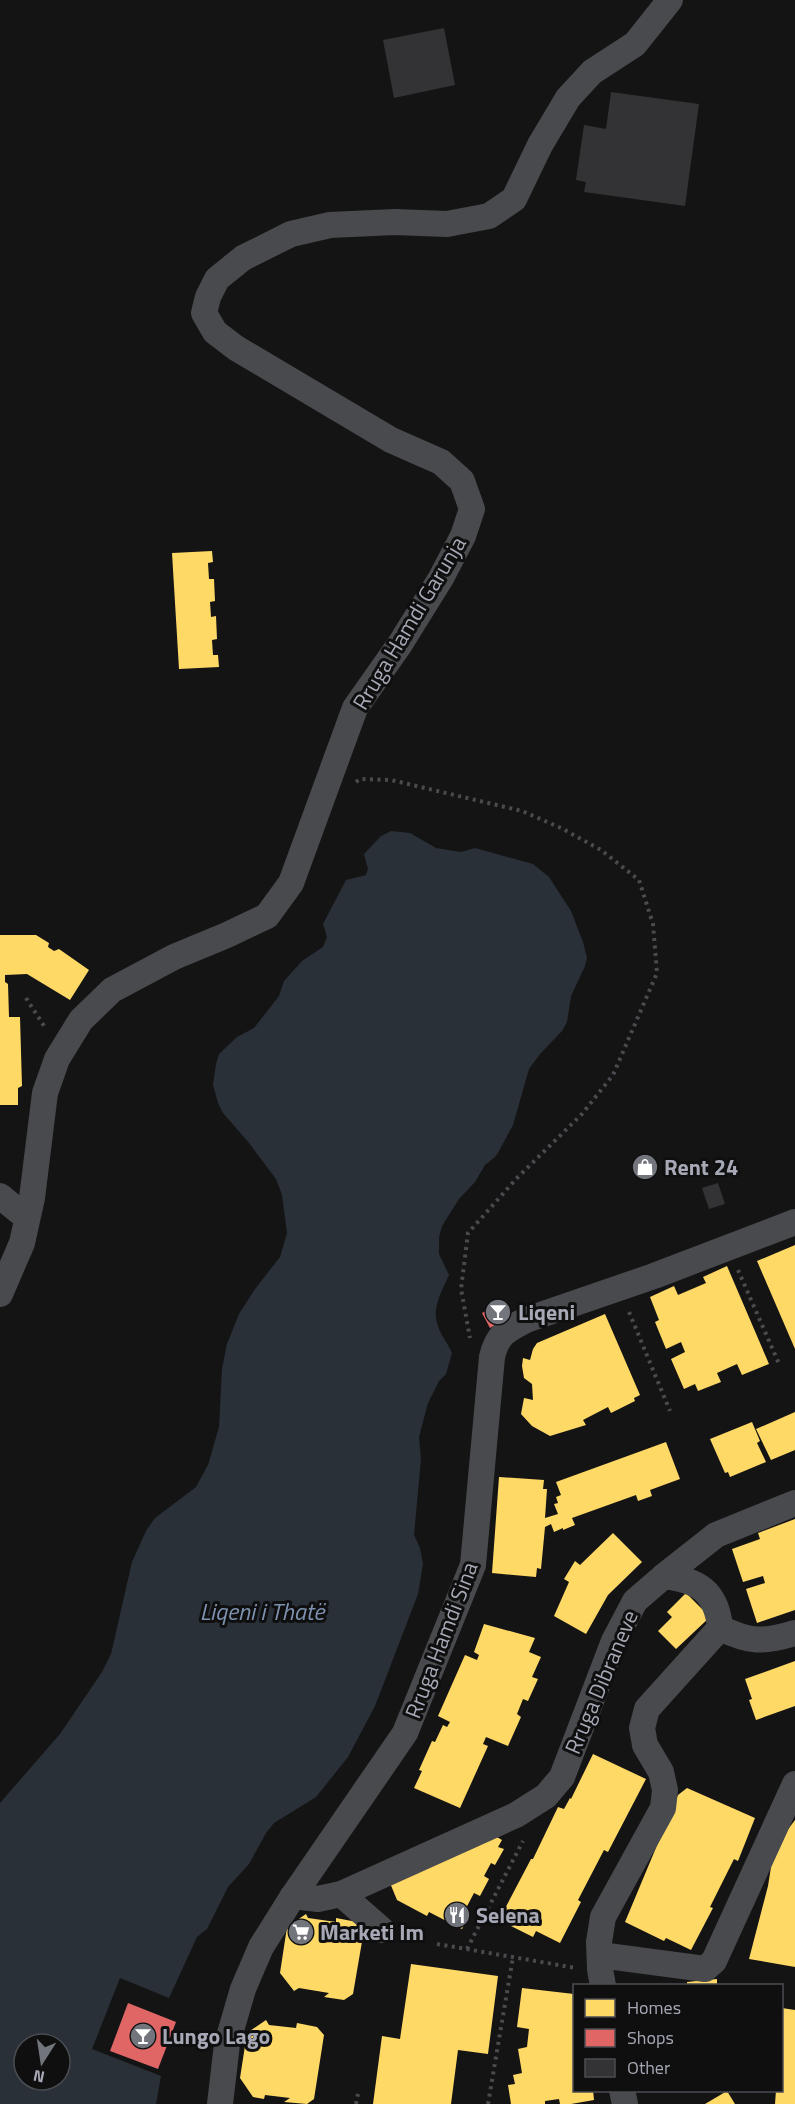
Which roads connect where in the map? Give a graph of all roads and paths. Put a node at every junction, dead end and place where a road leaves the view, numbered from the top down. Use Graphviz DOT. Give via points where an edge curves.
graph roads {
  1 [pos="670,0"];
  2 [pos="351,787"];
  3 [pos="26,998"];
  4 [pos="47,1030"];
  5 [pos="0,1196"];
  6 [pos="27,1218"];
  7 [pos="795,1222"];
  8 [pos="740,1274"];
  9 [pos="619,1288"];
  10 [pos="0,1294"];
  11 [pos="471,1340"];
  12 [pos="780,1366"];
  13 [pos="670,1411"];
  14 [pos="795,1503"];
  15 [pos="664,1576"];
  16 [pos="720,1628"];
  17 [pos="795,1633"];
  18 [pos="795,1784"];
  19 [pos="525,1837"];
  20 [pos="341,1894"];
  21 [pos="292,1896"];
  22 [pos="382,1930"];
  23 [pos="437,1944"];
  24 [pos="467,1949"];
  25 [pos="600,1955"];
  26 [pos="513,1958"];
  27 [pos="565,1967"];
  28 [pos="603,1984"];
  29 [pos="358,2094"];
  30 [pos="220,2104"];
  31 [pos="356,2104"];
  32 [pos="488,2104"];
  1 -- 6 [label="street, Rruga Hamdi Garunja" via="635,44 592,72 568,98 514,199 489,216 447,224 330,225 291,234 243,258 217,279 204,314 215,332 391,440 441,462 462,481 472,508 464,536 441,578 355,708 291,883 267,916 174,957 112,990 81,1020 61,1053 45,1093"];
  2 -- 11 [label="path" via="360,779 391,780 522,810 601,850 639,880 653,924 657,972 614,1075 468,1233 462,1289"];
  3 -- 4 [label="path"];
  5 -- 6 [label="street"];
  6 -- 10 [label="street, Rruga Hamdi Garunja" via="22,1243"];
  7 -- 9 [label="street, Rruga Hamdi Sina"];
  8 -- 12 [label="path"];
  9 -- 13 [label="path"];
  9 -- 21 [label="street, Rruga Hamdi Sina" via="526,1320 507,1329 495,1344 473,1565 405,1733"];
  14 -- 15 [label="street, Rruga Dibraneve" via="716,1535"];
  15 -- 16 [label="street" via="686,1579 709,1595 718,1610"];
  15 -- 20 [label="street, Rruga Dibraneve" via="635,1601 614,1641 562,1777 546,1796 516,1815"];
  16 -- 17 [label="street" via="753,1641"];
  16 -- 25 [label="street" via="647,1709 642,1728 645,1745 661,1772 663,1808 603,1917"];
  18 -- 25 [label="street" via="714,1960 705,1969"];
  19 -- 24 [label="path"];
  20 -- 21 [label="street, Rruga Dibraneve" via="318,1899"];
  20 -- 22 [label="street"];
  21 -- 30 [label="street, Rruga Hamdi Sina" via="261,1947 243,1989 227,2044"];
  23 -- 24 [label="path"];
  24 -- 26 [label="path"];
  25 -- 28 [label="street"];
  26 -- 27 [label="path"];
  26 -- 32 [label="path"];
  29 -- 31 [label="path"];
}
